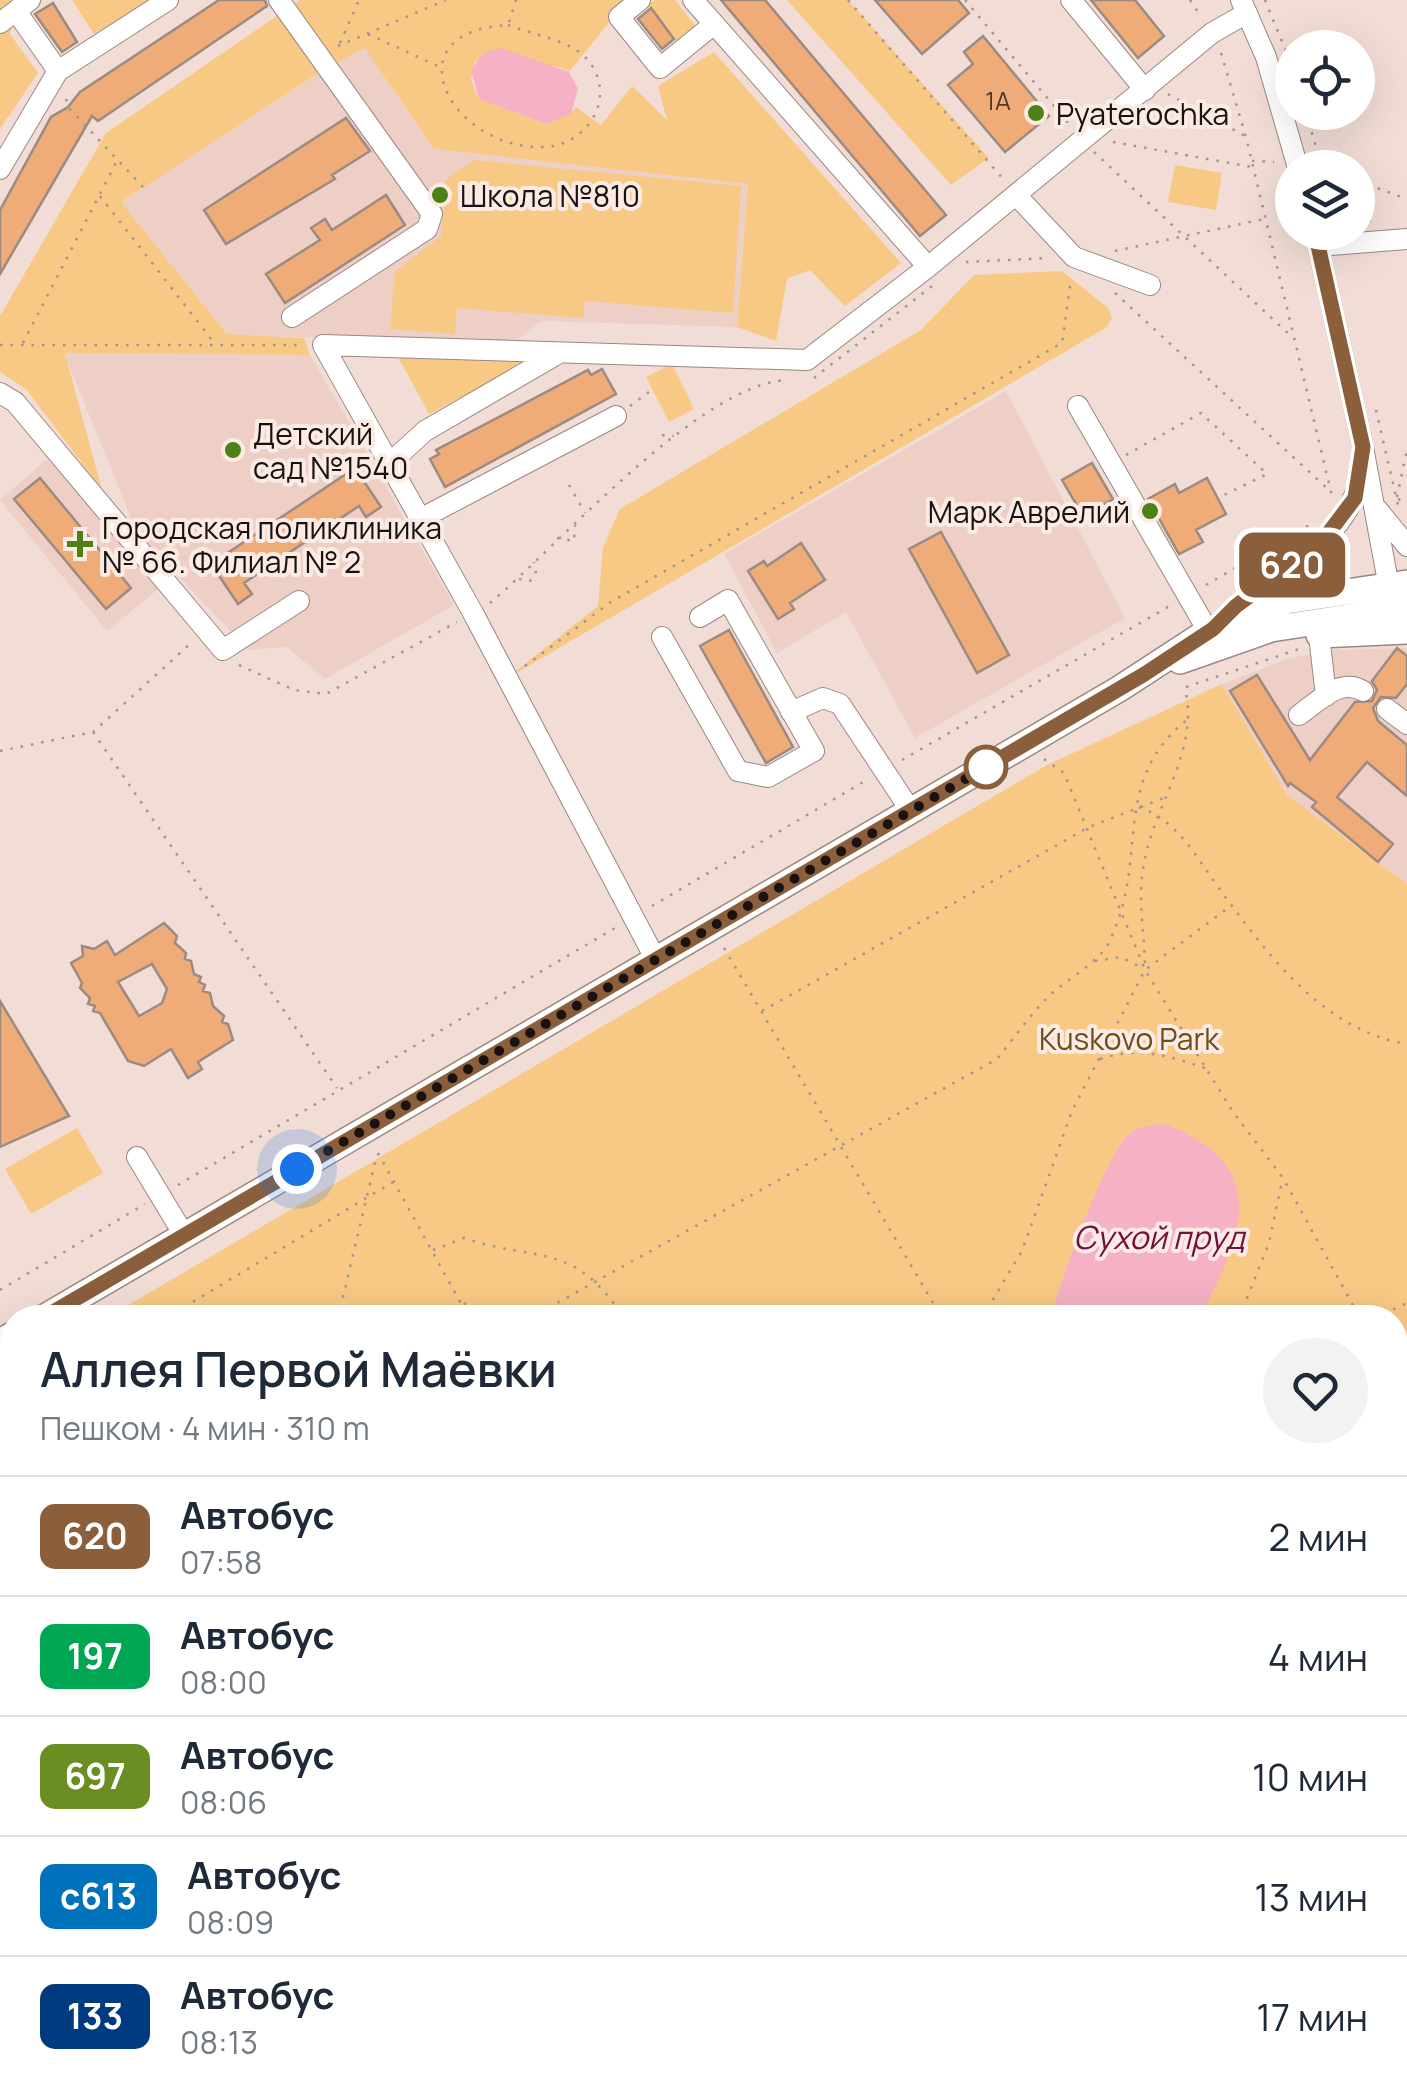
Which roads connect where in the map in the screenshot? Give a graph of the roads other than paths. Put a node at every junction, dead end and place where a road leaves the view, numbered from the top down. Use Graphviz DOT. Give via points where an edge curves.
graph roads {
  1 [pos="168,0"];
  2 [pos="279,0"];
  3 [pos="640,0"];
  4 [pos="693,0"];
  5 [pos="1071,0"];
  6 [pos="1251,4"];
  7 [pos="16,11"];
  8 [pos="714,24"];
  9 [pos="58,71"];
  10 [pos="1148,87"];
  11 [pos="1293,150"];
  12 [pos="0,169"];
  13 [pos="1016,196"];
  14 [pos="1375,239"];
  15 [pos="1407,239"];
  16 [pos="1318,250"];
  17 [pos="931,265"];
  18 [pos="1150,286"];
  19 [pos="292,317"];
  20 [pos="560,352"];
  21 [pos="0,392"];
  22 [pos="1078,406"];
  23 [pos="616,416"];
  24 [pos="1363,447"];
  25 [pos="390,462"];
  26 [pos="1374,505"];
  27 [pos="422,518"];
  28 [pos="1407,546"];
  29 [pos="1398,583"];
  30 [pos="299,601"];
  31 [pos="700,616"];
  32 [pos="1401,620"];
  33 [pos="1210,630"];
  34 [pos="662,637"];
  35 [pos="1239,639"];
  36 [pos="1312,642"];
  37 [pos="1143,675"];
  38 [pos="1364,691"];
  39 [pos="1326,696"];
  40 [pos="1388,709"];
  41 [pos="790,712"];
  42 [pos="1299,715"];
  43 [pos="1407,724"];
  44 [pos="911,810"];
  45 [pos="656,960"];
  46 [pos="137,1157"];
  47 [pos="184,1236"];
  48 [pos="65,1305"];
  1 -- 9 [label="street"];
  2 -- 19 [label="street" via="432,214 427,229"];
  3 -- 8 [label="street" via="619,17 660,68"];
  4 -- 8 [label="street"];
  5 -- 10 [label="street"];
  6 -- 10 [label="street"];
  6 -- 11 [label="street"];
  7 -- 9 [label="street"];
  8 -- 17 [label="street"];
  9 -- 12 [label="street"];
  10 -- 13 [label="street" via="1100,127 1077,134"];
  13 -- 17 [label="street"];
  13 -- 18 [label="street" via="1074,257"];
  14 -- 15 [label="street"];
  16 -- 24 [label="street"];
  17 -- 20 [label="street" via="807,360"];
  20 -- 25 [label="street" via="425,431"];
  20 -- 25 [label="street" via="323,346"];
  21 -- 30 [label="street" via="224,650"];
  22 -- 33 [label="street"];
  23 -- 27 [label="street"];
  24 -- 26 [label="street"];
  24 -- 33 [label="street" via="1355,498 1343,519"];
  25 -- 27 [label="street"];
  26 -- 28 [label="street"];
  26 -- 29 [label="street"];
  27 -- 45 [label="street"];
  29 -- 32 [label="street"];
  29 -- 33 [label="main road" via="1286,601"];
  31 -- 41 [label="street" via="728,600"];
  32 -- 35 [label="main road" via="1286,626"];
  32 -- 36 [label="main road"];
  33 -- 37 [label="main road"];
  34 -- 41 [label="street" via="738,771 768,777 814,751"];
  35 -- 36 [label="main road"];
  35 -- 37 [label="main road"];
  36 -- 39 [label="street"];
  37 -- 44 [label="main road"];
  38 -- 39 [label="street" via="1354,686"];
  39 -- 42 [label="street"];
  40 -- 43 [label="street"];
  41 -- 44 [label="street" via="823,698 840,704"];
  44 -- 45 [label="main road"];
  45 -- 47 [label="main road"];
  46 -- 47 [label="street"];
  47 -- 48 [label="main road"];
}
